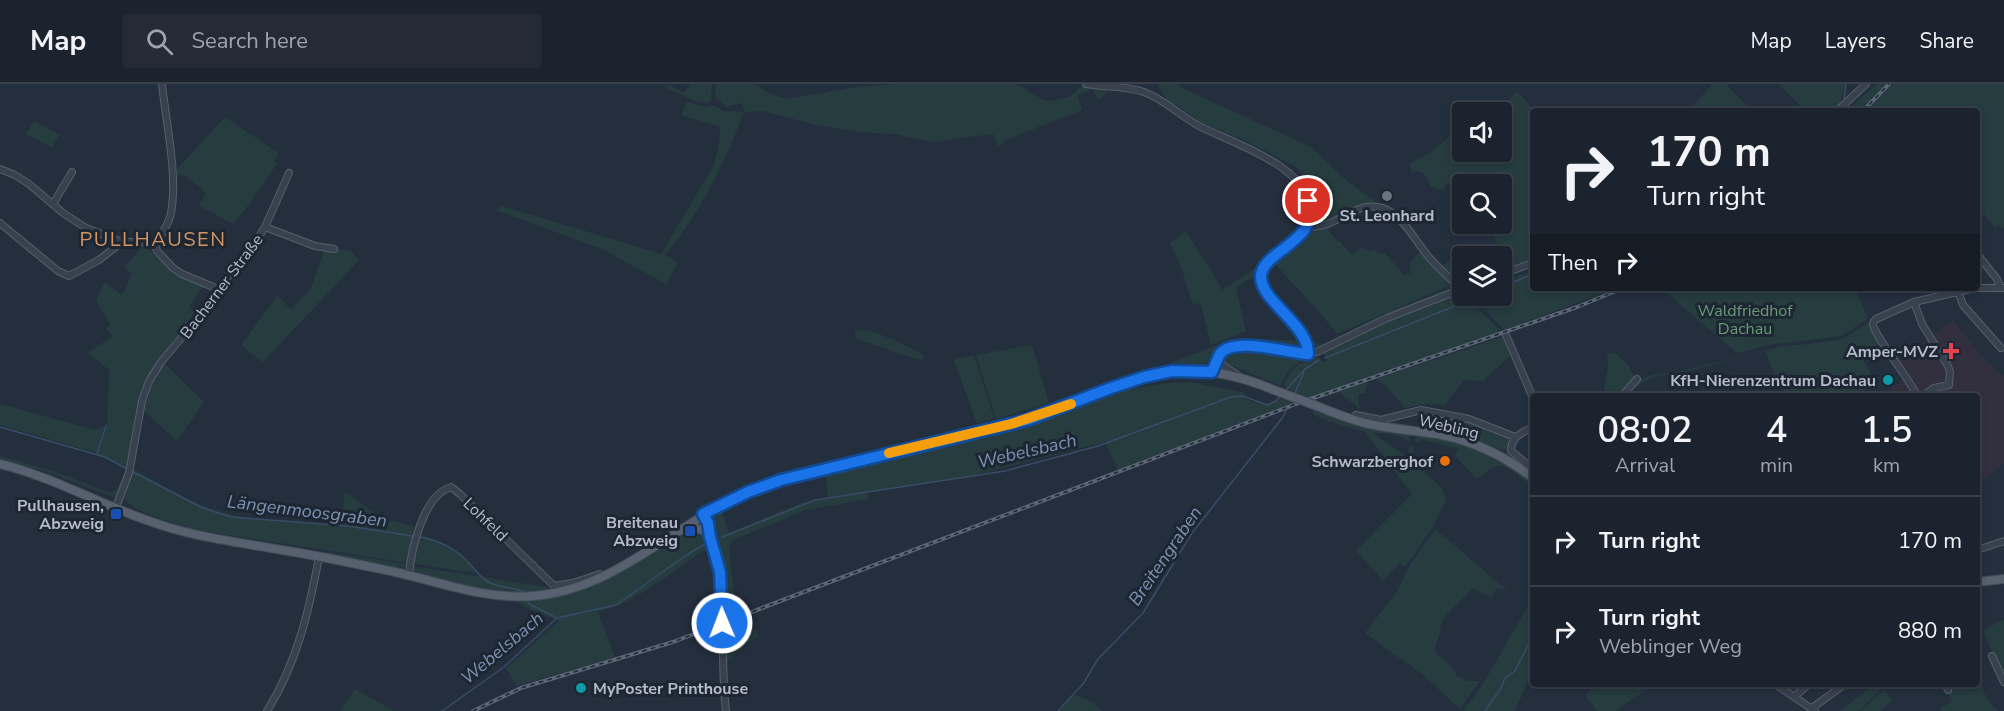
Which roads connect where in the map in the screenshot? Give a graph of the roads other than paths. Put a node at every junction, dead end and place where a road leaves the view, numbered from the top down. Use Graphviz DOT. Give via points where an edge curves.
graph roads {
  1 [pos="162,84"];
  2 [pos="1086,84"];
  3 [pos="1866,84"];
  4 [pos="1840,108"];
  5 [pos="0,169"];
  6 [pos="72,172"];
  7 [pos="289,173"];
  8 [pos="53,204"];
  9 [pos="0,223"];
  10 [pos="1306,226"];
  11 [pos="265,227"];
  12 [pos="122,242"];
  13 [pos="156,247"];
  14 [pos="334,249"];
  15 [pos="1980,258"];
  16 [pos="1530,264"];
  17 [pos="1512,270"];
  18 [pos="1452,279"];
  19 [pos="1980,288"];
  20 [pos="2002,288"];
  21 [pos="218,289"];
  22 [pos="1958,291"];
  23 [pos="1452,293"];
  24 [pos="1914,302"];
  25 [pos="1506,335"];
  26 [pos="2001,348"];
  27 [pos="1308,354"];
  28 [pos="1218,360"];
  29 [pos="1212,372"];
  30 [pos="1242,378"];
  31 [pos="1637,379"];
  32 [pos="1531,393"];
  33 [pos="1625,393"];
  34 [pos="1915,393"];
  35 [pos="1927,393"];
  36 [pos="1353,417"];
  37 [pos="1530,428"];
  38 [pos="1515,436"];
  39 [pos="0,464"];
  40 [pos="1530,467"];
  41 [pos="1530,476"];
  42 [pos="116,507"];
  43 [pos="701,516"];
  44 [pos="676,531"];
  45 [pos="708,534"];
  46 [pos="2004,541"];
  47 [pos="1980,550"];
  48 [pos="319,557"];
  49 [pos="409,575"];
  50 [pos="604,577"];
  51 [pos="2004,579"];
  52 [pos="1980,582"];
  53 [pos="1992,656"];
  54 [pos="2004,682"];
  55 [pos="1779,687"];
  56 [pos="1806,687"];
  57 [pos="1841,687"];
  58 [pos="1794,697"];
  59 [pos="1813,710"];
  60 [pos="267,711"];
  61 [pos="726,711"];
  1 -- 13 [label="street" via="172,180 171,213"];
  2 -- 10 [label="street" via="1144,92 1197,125 1281,167 1305,194 1310,212"];
  3 -- 4 [label="street"];
  5 -- 8 [label="street" via="29,184"];
  6 -- 8 [label="street"];
  7 -- 11 [label="street, Bacherner Straße"];
  8 -- 12 [label="street" via="86,228"];
  9 -- 12 [label="street" via="69,276"];
  10 -- 18 [label="street" via="1315,228 1360,208 1383,207 1402,221"];
  10 -- 27 [label="street" via="1264,267 1261,277 1265,291 1298,329 1309,348"];
  11 -- 14 [label="street"];
  11 -- 21 [label="street, Bacherner Straße"];
  12 -- 13 [label="street" via="146,242"];
  13 -- 21 [label="street" via="173,268"];
  15 -- 20 [label="street"];
  16 -- 17 [label="street"];
  19 -- 20 [label="street"];
  21 -- 42 [label="street, Bacherner Straße" via="148,381 130,470"];
  22 -- 24 [label="street"];
  22 -- 26 [label="street" via="1963,305"];
  23 -- 27 [label="street"];
  24 -- 34 [label="street" via="1876,319 1873,326"];
  24 -- 35 [label="street" via="1950,372 1948,385"];
  25 -- 32 [label="street"];
  27 -- 28 [label="street" via="1238,345 1226,350"];
  28 -- 29 [label="street"];
  28 -- 30 [label="street"];
  29 -- 30 [label="main road"];
  29 -- 43 [label="main road" via="1172,371 1144,377 1027,420 781,480"];
  30 -- 36 [label="main road, bridge"];
  31 -- 33 [label="street"];
  36 -- 38 [label="street, Webling" via="1381,420 1421,410 1480,422"];
  36 -- 41 [label="main road, Webling" via="1378,426 1472,443"];
  37 -- 38 [label="street"];
  38 -- 40 [label="street" via="1511,451"];
  39 -- 42 [label="main road" via="44,477"];
  42 -- 48 [label="main road" via="160,525 206,537"];
  43 -- 44 [label="main road"];
  43 -- 45 [label="main road"];
  44 -- 45 [label="main road" via="694,528"];
  44 -- 50 [label="main road"];
  45 -- 61 [label="street" via="720,572"];
  46 -- 47 [label="street"];
  48 -- 49 [label="main road"];
  48 -- 60 [label="street" via="296,654"];
  49 -- 50 [label="main road" via="465,589 526,596 560,592"];
  49 -- 50 [label="street, Lohfeld" via="419,525 440,494 451,487 554,586 602,573"];
  51 -- 52 [label="main road"];
  53 -- 54 [label="street"];
  55 -- 58 [label="street"];
  56 -- 58 [label="street"];
  57 -- 59 [label="street"];
  58 -- 59 [label="street"];
}
